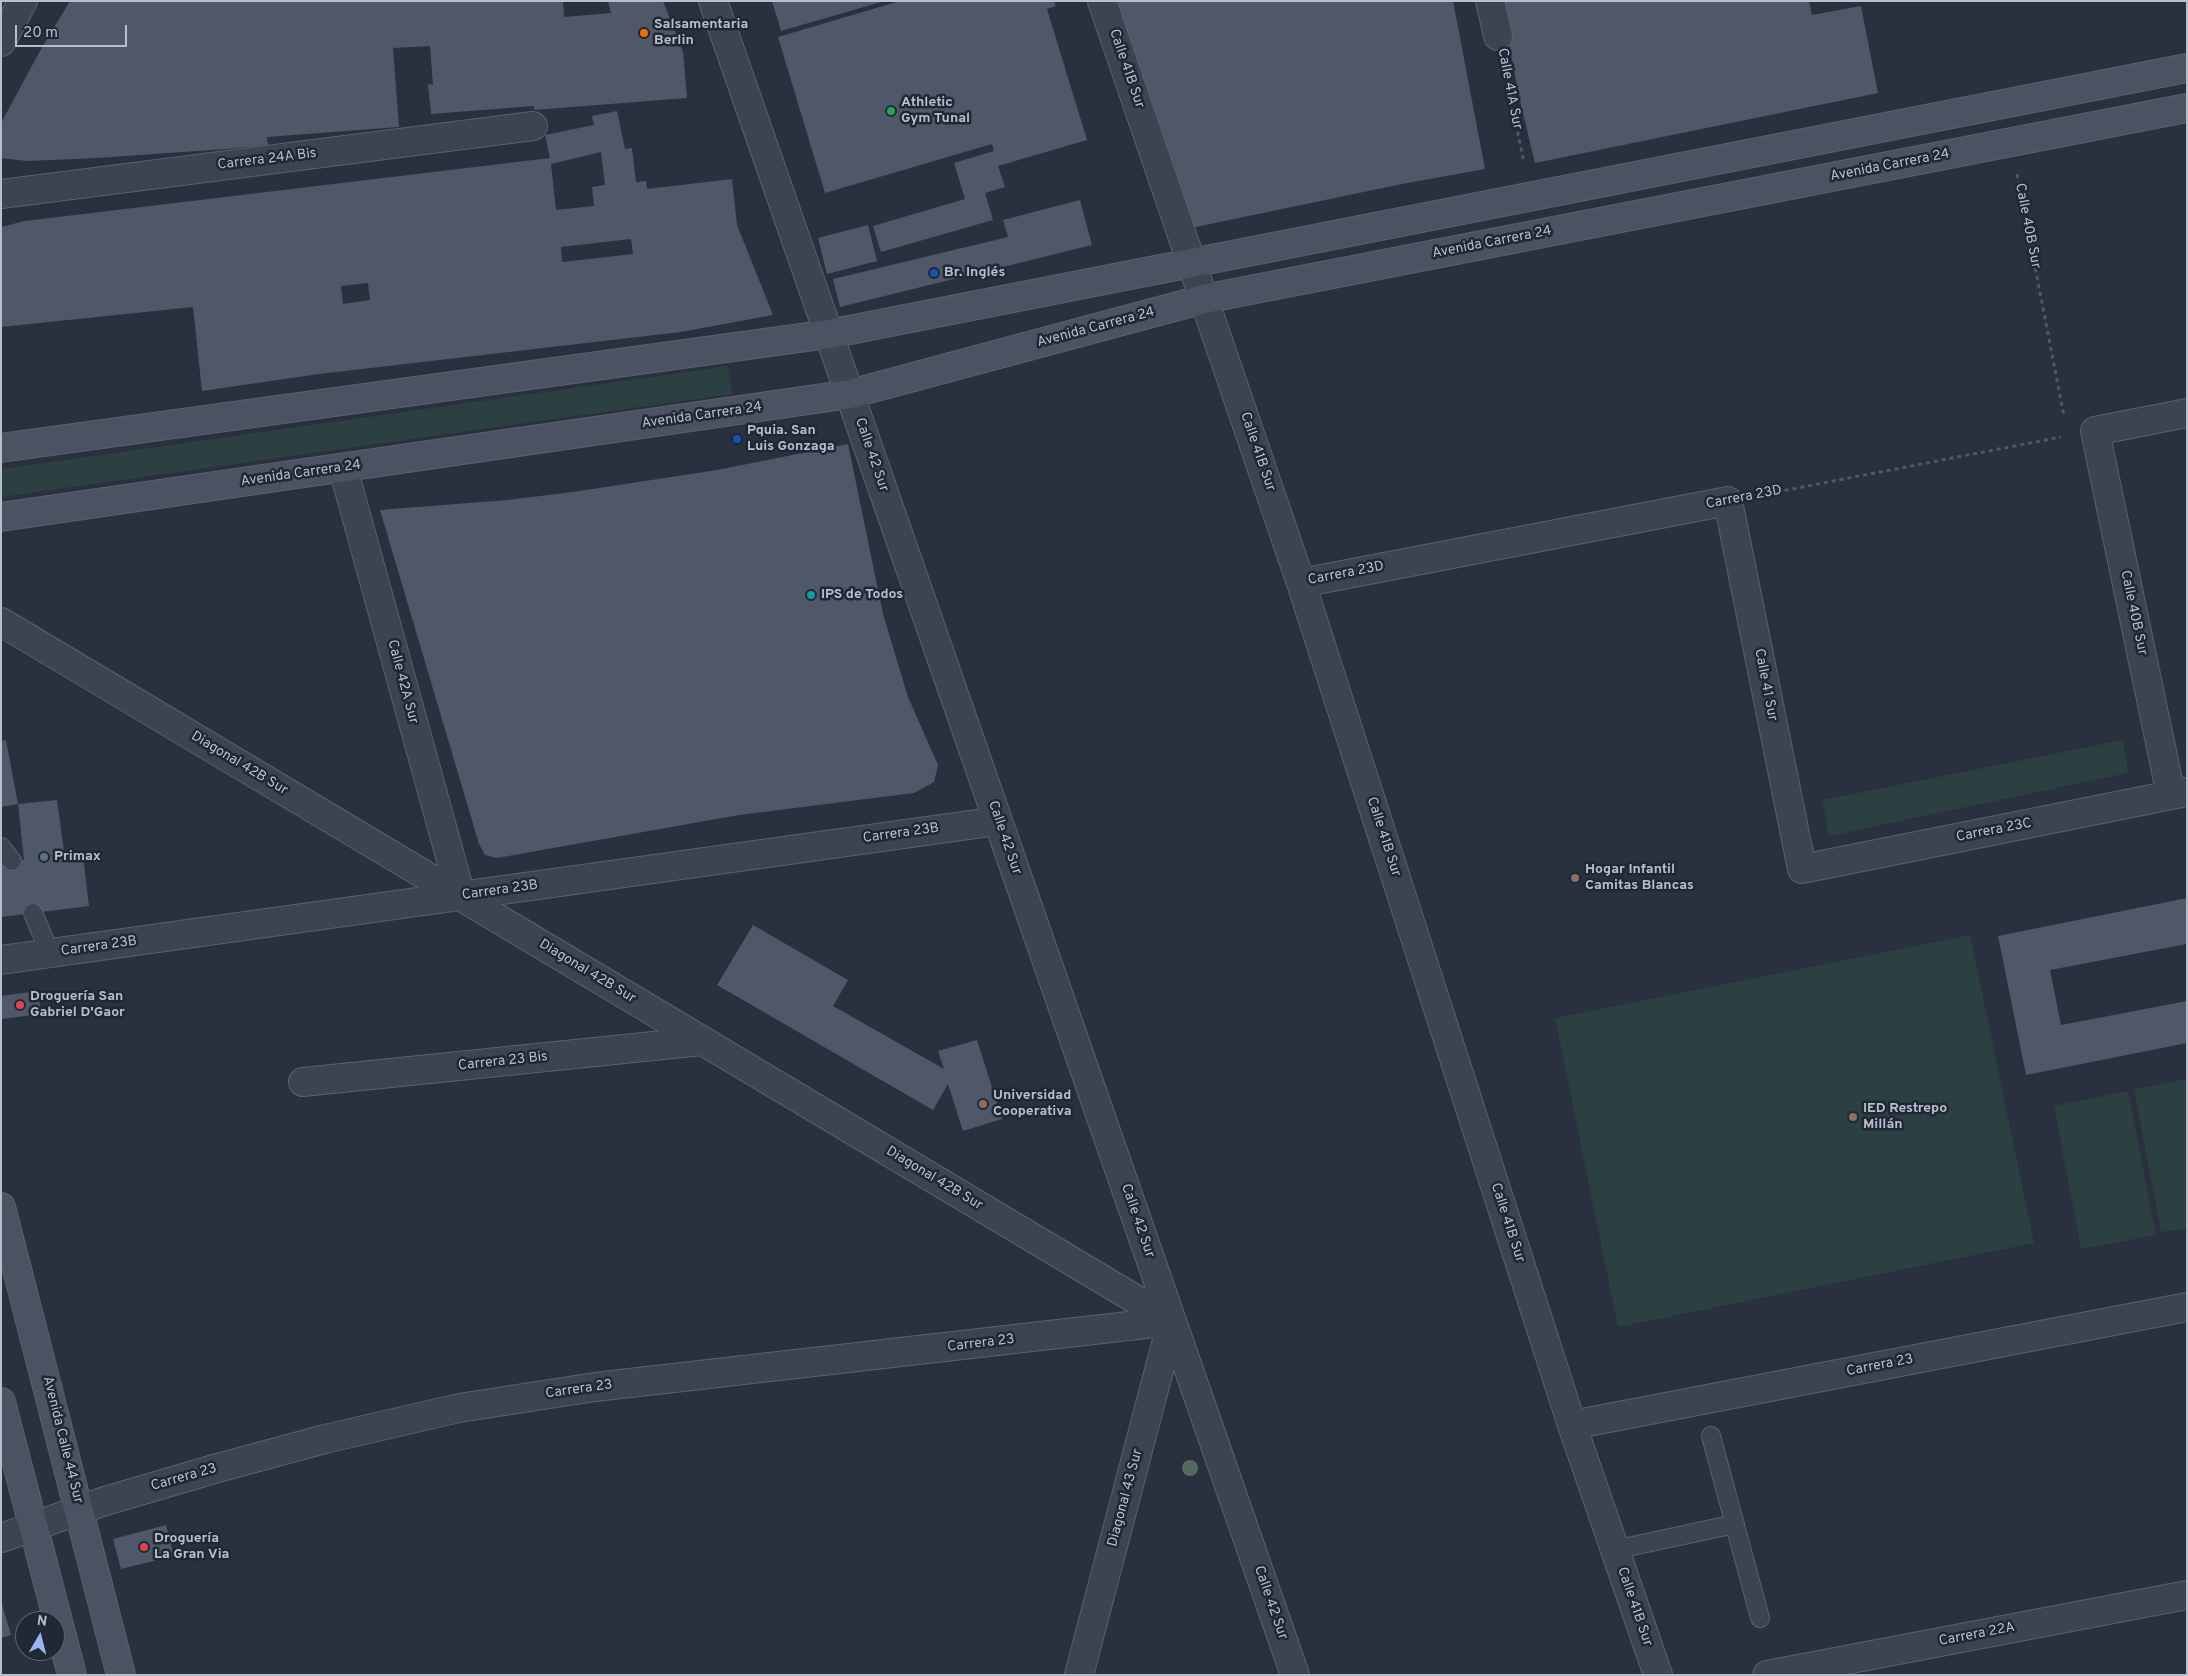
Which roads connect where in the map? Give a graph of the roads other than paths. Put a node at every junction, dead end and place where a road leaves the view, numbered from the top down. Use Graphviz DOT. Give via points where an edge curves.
graph roads {
  1 [pos="23,1"];
  2 [pos="713,1"];
  3 [pos="1102,1"];
  4 [pos="1490,1"];
  5 [pos="1498,36"];
  6 [pos="1,42"];
  7 [pos="2187,68"];
  8 [pos="2187,108"];
  9 [pos="533,126"];
  10 [pos="1,194"];
  11 [pos="1191,262"];
  12 [pos="1204,299"];
  13 [pos="829,334"];
  14 [pos="850,394"];
  15 [pos="2187,413"];
  16 [pos="1,448"];
  17 [pos="343,468"];
  18 [pos="1728,501"];
  19 [pos="1,517"];
  20 [pos="1301,583"];
  21 [pos="1,622"];
  22 [pos="2179,794"];
  23 [pos="998,821"];
  24 [pos="1,847"];
  25 [pos="12,861"];
  26 [pos="1802,869"];
  27 [pos="461,896"];
  28 [pos="33,913"];
  29 [pos="50,953"];
  30 [pos="1,960"];
  31 [pos="702,1041"];
  32 [pos="303,1082"];
  33 [pos="1,1207"];
  34 [pos="2187,1307"];
  35 [pos="1172,1322"];
  36 [pos="1,1402"];
  37 [pos="1572,1425"];
  38 [pos="1711,1436"];
  39 [pos="80,1510"];
  40 [pos="1735,1524"];
  41 [pos="34,1526"];
  42 [pos="1,1538"];
  43 [pos="1614,1550"];
  44 [pos="2187,1595"];
  45 [pos="1760,1618"];
  46 [pos="72,1675"];
  47 [pos="121,1675"];
  48 [pos="1079,1675"];
  49 [pos="1295,1675"];
  50 [pos="1658,1675"];
  51 [pos="1767,1675"];
  1 -- 6 [label="street"];
  2 -- 13 [label="street, Calle 42 Sur"];
  3 -- 11 [label="street, Calle 41B Sur"];
  4 -- 5 [label="street, Calle 41A Sur"];
  7 -- 11 [label="main road"];
  8 -- 12 [label="main road, Avenida Carrera 24"];
  9 -- 10 [label="street, Carrera 24A Bis"];
  11 -- 12 [label="street, Calle 41B Sur"];
  11 -- 13 [label="main road"];
  12 -- 14 [label="main road, Avenida Carrera 24"];
  12 -- 20 [label="street, Calle 41B Sur"];
  13 -- 14 [label="street, Calle 42 Sur"];
  13 -- 16 [label="main road"];
  14 -- 17 [label="main road, Avenida Carrera 24"];
  14 -- 23 [label="street, Calle 42 Sur"];
  15 -- 22 [label="street, Calle 40B Sur" via="2096,430"];
  17 -- 19 [label="main road, Avenida Carrera 24"];
  17 -- 27 [label="street, Calle 42A Sur"];
  18 -- 20 [label="street, Carrera 23D"];
  18 -- 26 [label="street, Calle 41 Sur"];
  20 -- 37 [label="street, Calle 41B Sur"];
  21 -- 27 [label="street, Diagonal 42B Sur"];
  22 -- 26 [label="street, Carrera 23C"];
  23 -- 27 [label="street, Carrera 23B"];
  23 -- 35 [label="street, Calle 42 Sur"];
  24 -- 25 [label="lane"];
  27 -- 29 [label="street, Carrera 23B"];
  27 -- 31 [label="street, Diagonal 42B Sur"];
  28 -- 29 [label="lane"];
  29 -- 30 [label="street, Carrera 23B"];
  31 -- 32 [label="street, Carrera 23 Bis"];
  31 -- 35 [label="street, Diagonal 42B Sur"];
  33 -- 39 [label="main road, Avenida Calle 44 Sur"];
  34 -- 37 [label="street, Carrera 23"];
  35 -- 39 [label="street, Carrera 23" via="595,1387 459,1408 316,1441"];
  35 -- 48 [label="street, Diagonal 43 Sur"];
  35 -- 49 [label="street, Calle 42 Sur"];
  36 -- 41 [label="main road"];
  37 -- 43 [label="street, Calle 41B Sur"];
  38 -- 40 [label="lane"];
  39 -- 41 [label="street, Carrera 23"];
  39 -- 47 [label="main road, Avenida Calle 44 Sur"];
  40 -- 43 [label="lane"];
  40 -- 45 [label="lane"];
  41 -- 42 [label="street, Carrera 23"];
  41 -- 46 [label="main road"];
  43 -- 50 [label="street, Calle 41B Sur"];
  44 -- 51 [label="street, Carrera 22A"];
}
